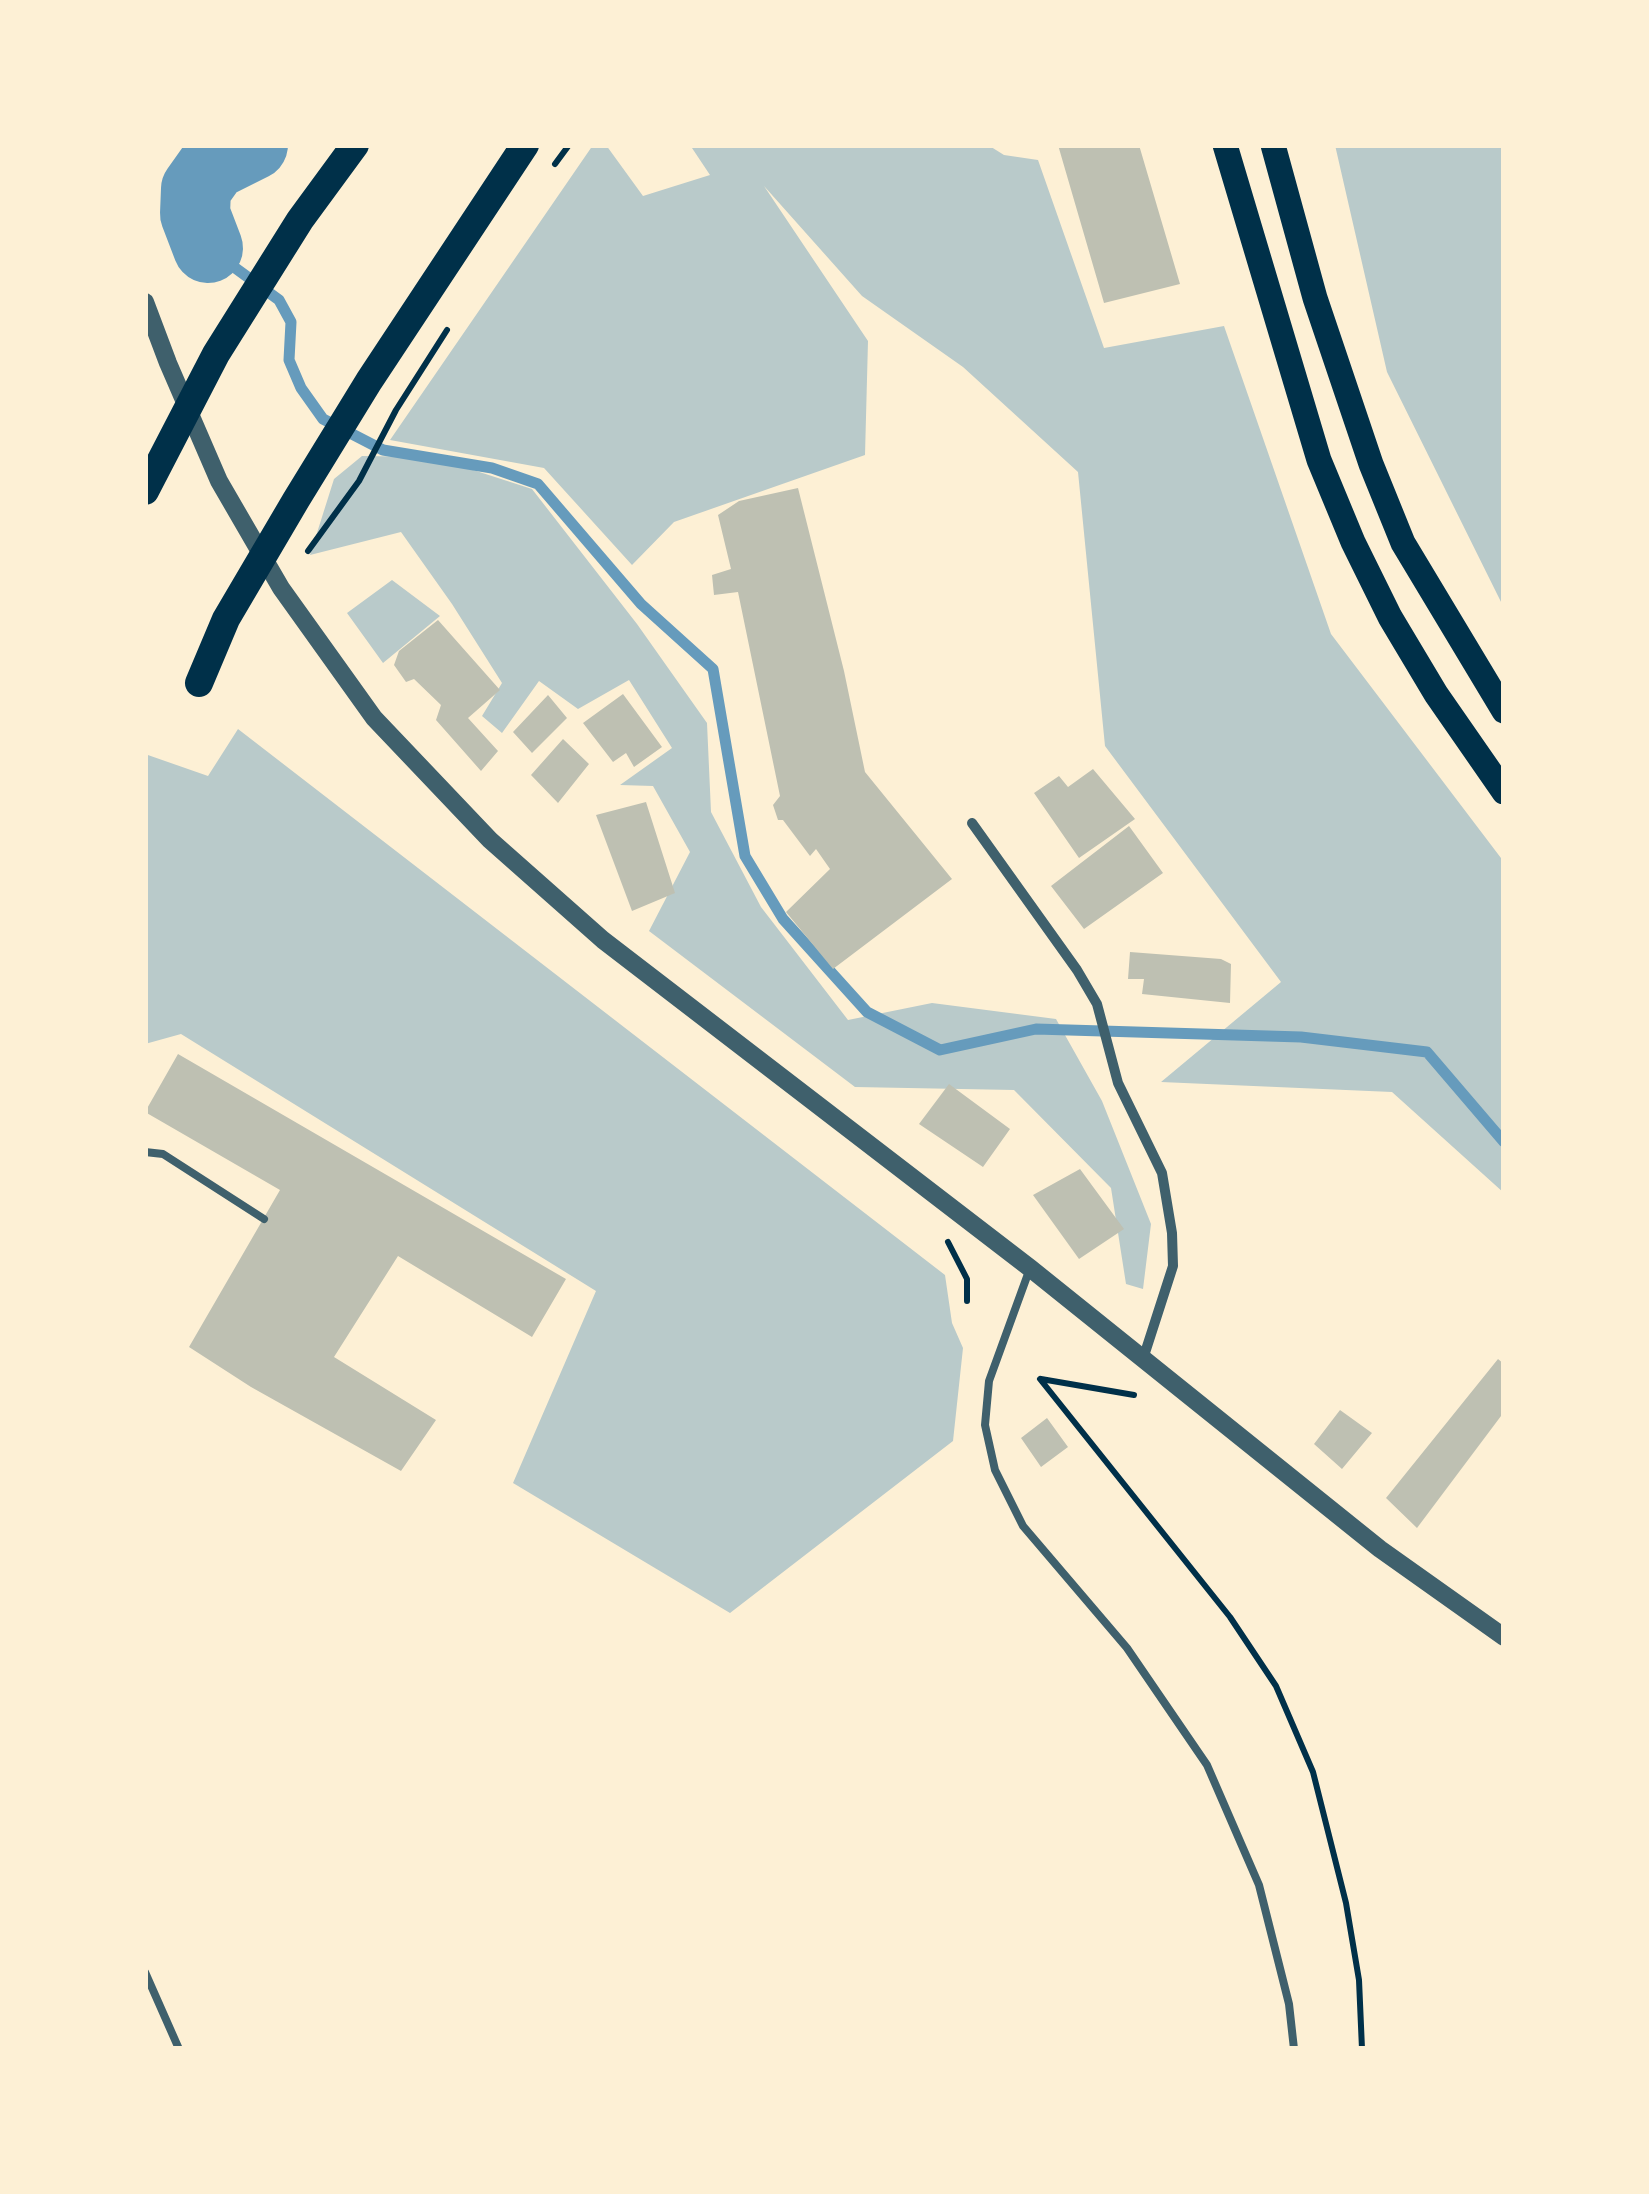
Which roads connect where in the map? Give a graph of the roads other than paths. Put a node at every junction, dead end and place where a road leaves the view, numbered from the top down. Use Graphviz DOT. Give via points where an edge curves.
graph roads {
  1 [pos="354,145"];
  2 [pos="525,145"];
  3 [pos="1225,145"];
  4 [pos="1273,145"];
  5 [pos="145,302"];
  6 [pos="145,491"];
  7 [pos="199,683"];
  8 [pos="1504,711"];
  9 [pos="1504,792"];
  10 [pos="972,822"];
  11 [pos="145,1152"];
  12 [pos="264,1219"];
  13 [pos="1030,1268"];
  14 [pos="1144,1359"];
  15 [pos="1504,1637"];
  16 [pos="145,1972"];
  17 [pos="179,2049"];
  18 [pos="1294,2049"];
  1 -- 6 [label="highway" via="216,354"];
  2 -- 7 [label="highway" via="369,380 226,618"];
  3 -- 9 [label="main road" via="1319,460 1352,542 1427,679"];
  4 -- 8 [label="main road" via="1314,298 1371,464 1403,542"];
  5 -- 13 [label="street" via="219,481 282,588 374,718 438,788 603,940"];
  10 -- 14 [label="street" via="1096,1004 1118,1083 1162,1173 1173,1266"];
  11 -- 12 [label="lane" via="162,1154"];
  13 -- 14 [label="street"];
  13 -- 18 [label="lane" via="989,1381 985,1425 994,1470 1023,1526 1127,1648 1206,1765 1259,1885"];
  14 -- 15 [label="street" via="1367,1539"];
  16 -- 17 [label="lane"];
}
